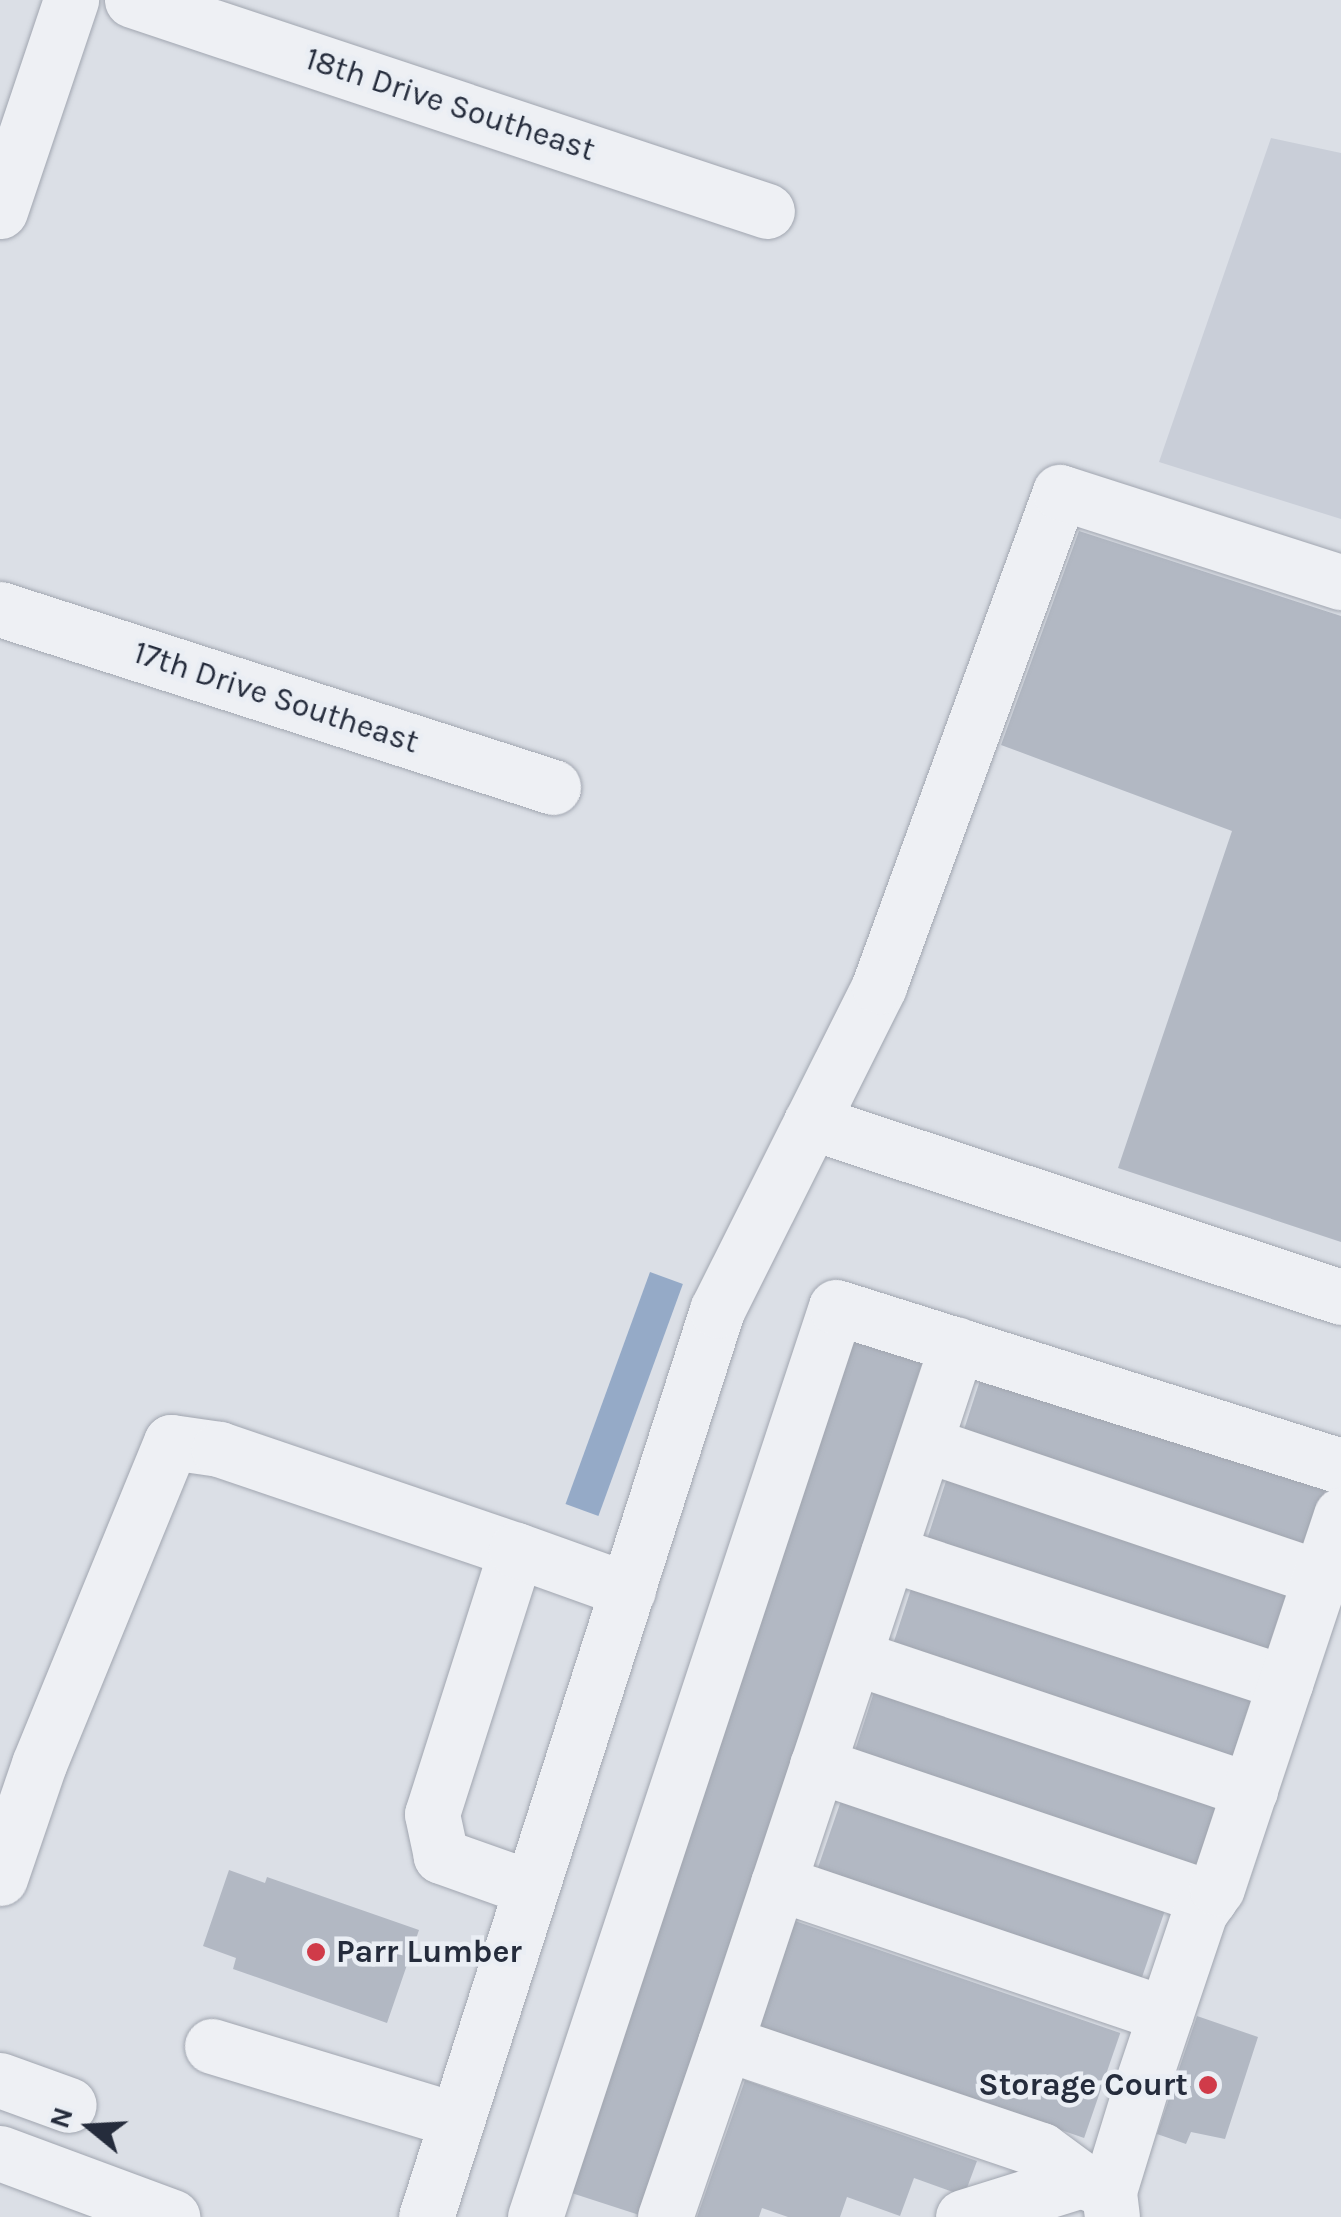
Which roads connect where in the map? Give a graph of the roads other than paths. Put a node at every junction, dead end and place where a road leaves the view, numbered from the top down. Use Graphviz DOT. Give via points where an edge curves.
graph roads {
  1 [pos="71,0"];
  2 [pos="132,0"];
  3 [pos="0,211"];
  4 [pos="767,211"];
  5 [pos="1341,582"];
  6 [pos="0,609"];
  7 [pos="553,787"];
  8 [pos="810,1122"];
  9 [pos="1341,1297"];
  10 [pos="957,1345"];
  11 [pos="924,1444"];
  12 [pos="1341,1466"];
  13 [pos="1341,1515"];
  14 [pos="516,1550"];
  15 [pos="888,1553"];
  16 [pos="1320,1578"];
  17 [pos="628,1590"];
  18 [pos="854,1657"];
  19 [pos="1285,1684"];
  20 [pos="817,1765"];
  21 [pos="1250,1790"];
  22 [pos="0,1878"];
  23 [pos="778,1883"];
  24 [pos="532,1888"];
  25 [pos="1210,1898"];
  26 [pos="1165,2014"];
  27 [pos="729,2028"];
  28 [pos="212,2046"];
  29 [pos="0,2080"];
  30 [pos="68,2106"];
  31 [pos="456,2120"];
  32 [pos="0,2153"];
  33 [pos="1101,2196"];
  34 [pos="172,2217"];
  35 [pos="426,2217"];
  36 [pos="535,2217"];
  37 [pos="665,2217"];
  38 [pos="963,2217"];
  1 -- 3 [label="street"];
  2 -- 4 [label="street, 18th Drive Southeast"];
  5 -- 8 [label="street" via="1060,492 878,986"];
  6 -- 7 [label="street, 17th Drive Southeast"];
  8 -- 9 [label="street"];
  8 -- 17 [label="street" via="717,1310"];
  10 -- 11 [label="street"];
  10 -- 12 [label="street"];
  10 -- 36 [label="street" via="836,1306"];
  11 -- 15 [label="street"];
  11 -- 16 [label="street"];
  13 -- 16 [label="street"];
  14 -- 17 [label="street"];
  14 -- 22 [label="street" via="219,1448 171,1442 39,1764"];
  14 -- 24 [label="street" via="432,1814 440,1856"];
  15 -- 18 [label="street"];
  15 -- 19 [label="street"];
  16 -- 19 [label="street"];
  17 -- 24 [label="street"];
  18 -- 20 [label="street"];
  18 -- 21 [label="street"];
  19 -- 21 [label="street"];
  20 -- 23 [label="street"];
  20 -- 25 [label="street"];
  21 -- 25 [label="street"];
  23 -- 26 [label="street"];
  23 -- 27 [label="street"];
  24 -- 31 [label="street"];
  25 -- 26 [label="street"];
  26 -- 33 [label="street"];
  27 -- 33 [label="street" via="1041,2150"];
  27 -- 37 [label="street"];
  28 -- 31 [label="street"];
  29 -- 30 [label="street"];
  31 -- 35 [label="street"];
  32 -- 34 [label="street"];
  33 -- 38 [label="street"];
}
